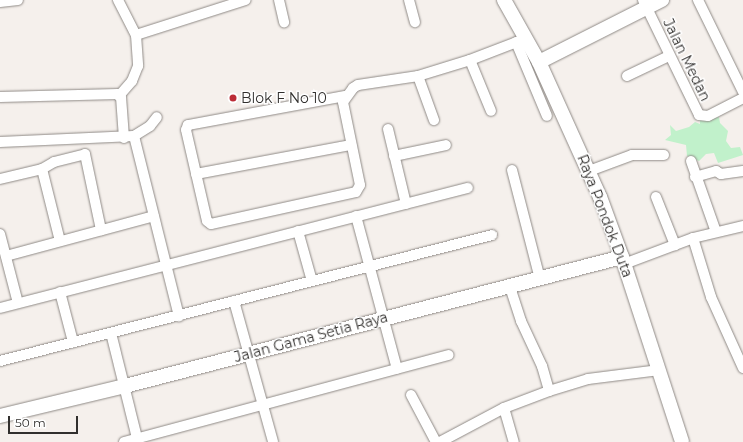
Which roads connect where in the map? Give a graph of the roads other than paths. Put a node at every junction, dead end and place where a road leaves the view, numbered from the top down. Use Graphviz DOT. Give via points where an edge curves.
graph roads {
  1 [pos="18,0"];
  2 [pos="118,0"];
  3 [pos="246,0"];
  4 [pos="279,0"];
  5 [pos="409,0"];
  6 [pos="504,0"];
  7 [pos="662,0"];
  8 [pos="698,0"];
  9 [pos="0,2"];
  10 [pos="644,4"];
  11 [pos="284,22"];
  12 [pos="415,22"];
  13 [pos="136,35"];
  14 [pos="522,40"];
  15 [pos="669,56"];
  16 [pos="470,60"];
  17 [pos="539,62"];
  18 [pos="418,76"];
  19 [pos="627,76"];
  20 [pos="349,92"];
  21 [pos="743,92"];
  22 [pos="119,96"];
  23 [pos="0,97"];
  24 [pos="743,98"];
  25 [pos="491,110"];
  26 [pos="547,116"];
  27 [pos="157,117"];
  28 [pos="434,120"];
  29 [pos="388,130"];
  30 [pos="129,137"];
  31 [pos="0,142"];
  32 [pos="446,144"];
  33 [pos="351,145"];
  34 [pos="664,155"];
  35 [pos="394,156"];
  36 [pos="691,161"];
  37 [pos="42,169"];
  38 [pos="512,170"];
  39 [pos="589,171"];
  40 [pos="743,171"];
  41 [pos="196,174"];
  42 [pos="695,177"];
  43 [pos="0,179"];
  44 [pos="468,188"];
  45 [pos="656,197"];
  46 [pos="406,204"];
  47 [pos="154,216"];
  48 [pos="356,216"];
  49 [pos="743,226"];
  50 [pos="101,230"];
  51 [pos="298,231"];
  52 [pos="716,232"];
  53 [pos="0,234"];
  54 [pos="492,235"];
  55 [pos="693,238"];
  56 [pos="60,241"];
  57 [pos="675,245"];
  58 [pos="6,256"];
  59 [pos="623,261"];
  60 [pos="166,265"];
  61 [pos="370,266"];
  62 [pos="540,279"];
  63 [pos="312,281"];
  64 [pos="510,287"];
  65 [pos="60,292"];
  66 [pos="234,302"];
  67 [pos="18,303"];
  68 [pos="0,308"];
  69 [pos="179,316"];
  70 [pos="383,318"];
  71 [pos="111,333"];
  72 [pos="73,342"];
  73 [pos="248,354"];
  74 [pos="449,355"];
  75 [pos="0,360"];
  76 [pos="743,368"];
  77 [pos="397,369"];
  78 [pos="659,370"];
  79 [pos="125,386"];
  80 [pos="549,391"];
  81 [pos="412,395"];
  82 [pos="263,405"];
  83 [pos="504,408"];
  84 [pos="0,416"];
  85 [pos="138,440"];
  86 [pos="442,441"];
  87 [pos="124,442"];
  88 [pos="273,442"];
  89 [pos="514,442"];
  90 [pos="682,442"];
  1 -- 9 [label="street"];
  2 -- 13 [label="street"];
  3 -- 13 [label="street"];
  4 -- 11 [label="street"];
  5 -- 12 [label="street"];
  6 -- 14 [label="street, Raya Pondok Duta"];
  7 -- 10 [label="street"];
  8 -- 21 [label="street"];
  10 -- 15 [label="street, Jalan Medan"];
  10 -- 17 [label="street"];
  13 -- 22 [label="street" via="137,73"];
  14 -- 16 [label="street"];
  14 -- 17 [label="street, Raya Pondok Duta"];
  14 -- 26 [label="street"];
  15 -- 19 [label="street"];
  15 -- 24 [label="street, Jalan Medan" via="696,112 701,116 708,116"];
  16 -- 18 [label="street"];
  16 -- 25 [label="street"];
  17 -- 39 [label="street, Raya Pondok Duta"];
  18 -- 20 [label="street" via="358,84"];
  18 -- 28 [label="street"];
  20 -- 33 [label="street" via="343,102"];
  20 -- 41 [label="street" via="188,125 186,130"];
  22 -- 23 [label="street"];
  22 -- 30 [label="street"];
  27 -- 30 [label="street" via="150,126"];
  29 -- 35 [label="street"];
  30 -- 31 [label="street"];
  30 -- 47 [label="street"];
  32 -- 35 [label="street"];
  33 -- 41 [label="street"];
  33 -- 41 [label="street" via="360,185 356,192 211,224 205,219"];
  34 -- 39 [label="street" via="632,155"];
  35 -- 46 [label="street"];
  36 -- 42 [label="street"];
  37 -- 43 [label="street"];
  37 -- 50 [label="street" via="54,162 85,154"];
  37 -- 56 [label="street"];
  38 -- 62 [label="street"];
  39 -- 59 [label="street, Raya Pondok Duta"];
  40 -- 42 [label="street" via="720,174 716,171"];
  42 -- 52 [label="street"];
  44 -- 46 [label="street"];
  45 -- 57 [label="street"];
  46 -- 48 [label="street"];
  47 -- 50 [label="street"];
  47 -- 60 [label="street"];
  48 -- 51 [label="street"];
  48 -- 61 [label="street"];
  49 -- 52 [label="street"];
  50 -- 56 [label="street"];
  51 -- 60 [label="street"];
  51 -- 63 [label="street"];
  52 -- 55 [label="street"];
  53 -- 58 [label="street"];
  54 -- 61 [label="street"];
  55 -- 57 [label="street"];
  55 -- 76 [label="street" via="711,297"];
  56 -- 58 [label="street"];
  57 -- 59 [label="street"];
  58 -- 67 [label="street"];
  59 -- 62 [label="street, Jalan Gama Setia Raya"];
  59 -- 78 [label="street, Raya Pondok Duta"];
  60 -- 65 [label="street"];
  60 -- 69 [label="street"];
  61 -- 63 [label="street"];
  61 -- 70 [label="street"];
  62 -- 64 [label="street, Jalan Gama Setia Raya"];
  63 -- 66 [label="street"];
  64 -- 70 [label="street, Jalan Gama Setia Raya"];
  64 -- 80 [label="street" via="521,321 538,355"];
  65 -- 67 [label="street"];
  65 -- 72 [label="street"];
  66 -- 69 [label="street"];
  66 -- 73 [label="street"];
  67 -- 68 [label="street"];
  69 -- 71 [label="street"];
  70 -- 73 [label="street, Jalan Gama Setia Raya"];
  70 -- 77 [label="street"];
  71 -- 72 [label="street"];
  71 -- 79 [label="street"];
  72 -- 75 [label="street"];
  73 -- 79 [label="street, Jalan Gama Setia Raya"];
  73 -- 82 [label="street"];
  74 -- 77 [label="street"];
  77 -- 82 [label="street"];
  78 -- 80 [label="street" via="588,380"];
  78 -- 90 [label="street, Raya Pondok Duta"];
  79 -- 84 [label="street, Jalan Gama Setia Raya"];
  79 -- 85 [label="street"];
  80 -- 83 [label="street"];
  81 -- 86 [label="street"];
  82 -- 85 [label="street"];
  82 -- 88 [label="street"];
  83 -- 86 [label="street"];
  83 -- 89 [label="street"];
  85 -- 87 [label="street"];
}
